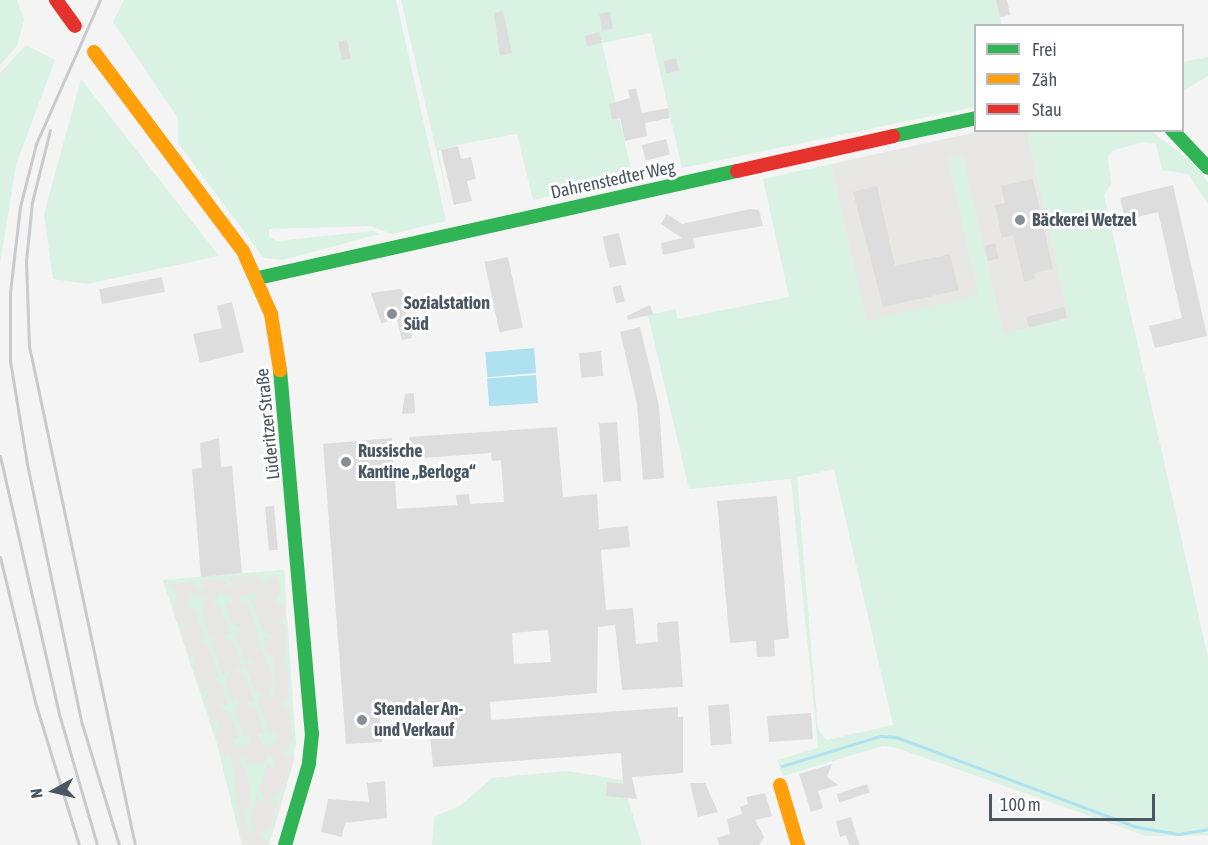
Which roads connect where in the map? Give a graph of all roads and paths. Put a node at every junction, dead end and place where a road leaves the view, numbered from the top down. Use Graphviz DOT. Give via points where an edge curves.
graph roads {
  1 [pos="56,0"];
  2 [pos="75,26"];
  3 [pos="94,52"];
  4 [pos="974,118"];
  5 [pos="1174,132"];
  6 [pos="1208,168"];
  7 [pos="258,278"];
  8 [pos="780,785"];
  9 [pos="285,845"];
  10 [pos="798,845"];
  1 -- 2 [label="main road"];
  3 -- 7 [label="main road, Lüderitzer Straße" via="226,226"];
  4 -- 7 [label="main road, Dahrenstedter Weg"];
  5 -- 6 [label="main road"];
  7 -- 9 [label="main road, Lüderitzer Straße" via="271,314 282,380 312,726 309,764"];
  8 -- 10 [label="main road"];
}
